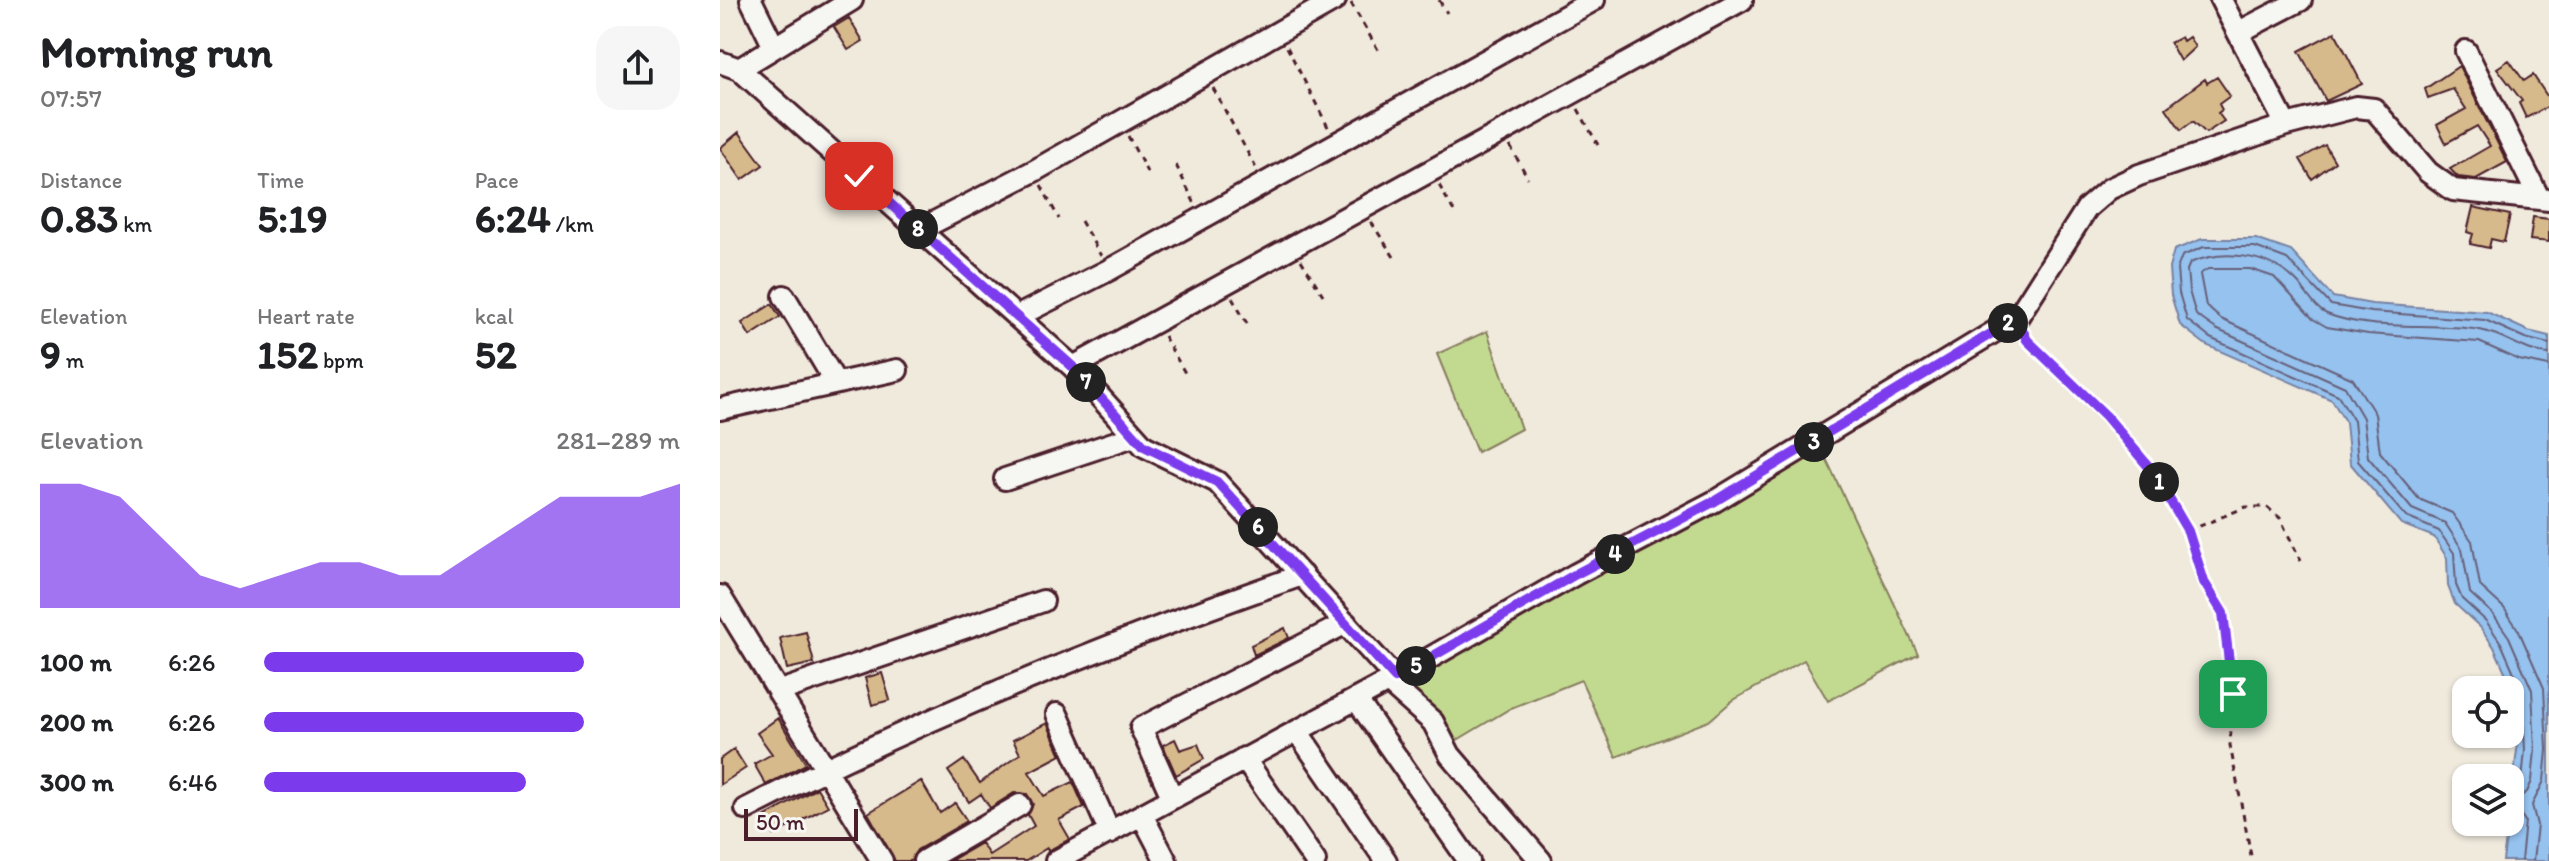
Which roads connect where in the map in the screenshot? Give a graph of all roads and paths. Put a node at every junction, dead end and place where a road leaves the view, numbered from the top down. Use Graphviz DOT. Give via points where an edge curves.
graph roads {
  1 [pos="751,0"];
  2 [pos="852,0"];
  3 [pos="1335,0"];
  4 [pos="1349,0"];
  5 [pos="1439,0"];
  6 [pos="1594,0"];
  7 [pos="1742,0"];
  8 [pos="2221,0"];
  9 [pos="2301,0"];
  10 [pos="830,6"];
  11 [pos="1447,13"];
  12 [pos="1279,32"];
  13 [pos="2239,32"];
  14 [pos="774,47"];
  15 [pos="2466,51"];
  16 [pos="1381,55"];
  17 [pos="729,65"];
  18 [pos="1205,74"];
  19 [pos="1570,95"];
  20 [pos="1120,122"];
  21 [pos="2286,125"];
  22 [pos="1502,132"];
  23 [pos="1336,143"];
  24 [pos="1598,145"];
  25 [pos="1176,165"];
  26 [pos="1034,171"];
  27 [pos="1432,171"];
  28 [pos="1148,174"];
  29 [pos="1528,178"];
  30 [pos="1264,183"];
  31 [pos="2544,199"];
  32 [pos="1363,209"];
  33 [pos="1456,215"];
  34 [pos="1202,218"];
  35 [pos="1059,219"];
  36 [pos="1081,221"];
  37 [pos="919,230"];
  38 [pos="1293,247"];
  39 [pos="1394,257"];
  40 [pos="1109,270"];
  41 [pos="1224,285"];
  42 [pos="1323,295"];
  43 [pos="784,296"];
  44 [pos="1018,316"];
  45 [pos="2017,318"];
  46 [pos="1156,323"];
  47 [pos="1249,327"];
  48 [pos="1073,367"];
  49 [pos="897,370"];
  50 [pos="1185,373"];
  51 [pos="836,383"];
  52 [pos="720,409"];
  53 [pos="1134,436"];
  54 [pos="1005,479"];
  55 [pos="2188,531"];
  56 [pos="2301,561"];
  57 [pos="1302,575"];
  58 [pos="720,596"];
  59 [pos="1043,601"];
  60 [pos="1346,623"];
  61 [pos="1392,680"];
  62 [pos="780,691"];
  63 [pos="1356,699"];
  64 [pos="1057,714"];
  65 [pos="1297,731"];
  66 [pos="1244,758"];
  67 [pos="825,768"];
  68 [pos="1172,797"];
  69 [pos="1020,805"];
  70 [pos="746,809"];
  71 [pos="1142,815"];
  72 [pos="1110,833"];
  73 [pos="882,861"];
  74 [pos="924,861"];
  75 [pos="1056,861"];
  76 [pos="1166,861"];
  77 [pos="1315,861"];
  78 [pos="1386,861"];
  79 [pos="1469,861"];
  80 [pos="1541,861"];
  81 [pos="2252,861"];
  1 -- 14 [label="street"];
  2 -- 10 [label="street"];
  3 -- 12 [label="street"];
  4 -- 16 [label="path"];
  5 -- 11 [label="path"];
  6 -- 23 [label="street"];
  7 -- 19 [label="street"];
  8 -- 13 [label="street"];
  9 -- 13 [label="street"];
  10 -- 14 [label="street"];
  12 -- 18 [label="street"];
  12 -- 23 [label="path"];
  13 -- 21 [label="street"];
  14 -- 17 [label="street"];
  15 -- 31 [label="street"];
  17 -- 37 [label="street"];
  18 -- 20 [label="street"];
  18 -- 30 [label="path"];
  19 -- 22 [label="street"];
  19 -- 24 [label="path"];
  20 -- 26 [label="street"];
  20 -- 28 [label="path"];
  21 -- 31 [label="street" via="2356,107 2374,109 2428,172 2453,190"];
  21 -- 45 [label="street" via="2109,189 2087,208"];
  22 -- 27 [label="street"];
  22 -- 29 [label="path"];
  23 -- 30 [label="street"];
  25 -- 34 [label="path"];
  26 -- 35 [label="path"];
  26 -- 37 [label="street"];
  27 -- 32 [label="street"];
  27 -- 33 [label="path"];
  30 -- 34 [label="street"];
  32 -- 38 [label="street"];
  32 -- 39 [label="path"];
  34 -- 40 [label="street"];
  36 -- 40 [label="path"];
  37 -- 44 [label="street"];
  38 -- 41 [label="street"];
  38 -- 42 [label="path"];
  40 -- 44 [label="street"];
  41 -- 46 [label="street"];
  41 -- 47 [label="path"];
  43 -- 51 [label="street"];
  44 -- 48 [label="street"];
  45 -- 55 [label="path" via="2027,340 2106,416 2154,473"];
  45 -- 61 [label="street" via="1715,501"];
  46 -- 48 [label="street"];
  46 -- 50 [label="path"];
  48 -- 53 [label="street"];
  49 -- 51 [label="street"];
  51 -- 52 [label="street"];
  53 -- 54 [label="street"];
  53 -- 57 [label="street" via="1217,482"];
  55 -- 56 [label="path" via="2246,507 2267,507 2280,518"];
  55 -- 81 [label="path" via="2204,582 2223,613 2233,694 2230,745"];
  57 -- 60 [label="street"];
  57 -- 67 [label="street" via="1083,657"];
  58 -- 62 [label="street"];
  59 -- 62 [label="street"];
  60 -- 61 [label="street"];
  60 -- 68 [label="street" via="1141,728"];
  61 -- 63 [label="street"];
  61 -- 80 [label="street" via="1433,722 1450,755"];
  62 -- 67 [label="street"];
  63 -- 65 [label="street"];
  63 -- 79 [label="street"];
  64 -- 72 [label="street"];
  65 -- 66 [label="street"];
  65 -- 78 [label="street"];
  66 -- 68 [label="street"];
  66 -- 77 [label="street"];
  67 -- 70 [label="street"];
  67 -- 73 [label="street"];
  68 -- 71 [label="street"];
  69 -- 74 [label="street"];
  71 -- 72 [label="street"];
  71 -- 76 [label="street"];
  72 -- 75 [label="street"];
}
